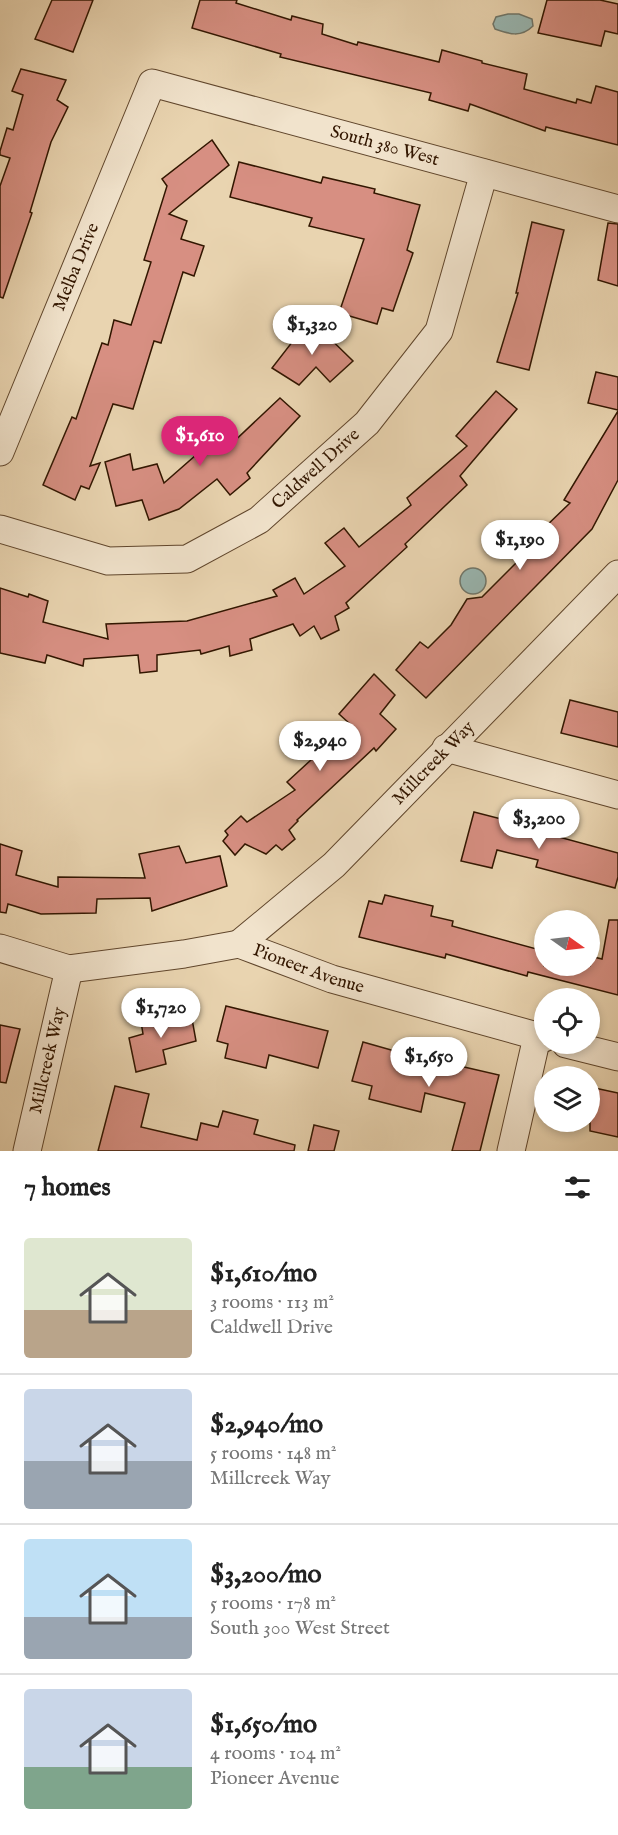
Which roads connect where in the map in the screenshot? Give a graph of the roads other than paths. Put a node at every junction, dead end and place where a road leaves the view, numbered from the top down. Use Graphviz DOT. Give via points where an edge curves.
graph roads {
  1 [pos="152,82"];
  2 [pos="484,173"];
  3 [pos="618,209"];
  4 [pos="0,452"];
  5 [pos="0,529"];
  6 [pos="618,574"];
  7 [pos="446,748"];
  8 [pos="618,795"];
  9 [pos="238,944"];
  10 [pos="0,948"];
  11 [pos="69,969"];
  12 [pos="534,1036"];
  13 [pos="600,1052"];
  14 [pos="537,1054"];
  15 [pos="618,1057"];
  16 [pos="27,1151"];
  17 [pos="511,1151"];
  1 -- 2 [label="street, South 380 West"];
  1 -- 4 [label="street, Melba Drive"];
  2 -- 3 [label="street, South 380 West"];
  2 -- 5 [label="street, Caldwell Drive" via="439,332 367,423 259,520 187,559 108,561"];
  6 -- 7 [label="street, Millcreek Way"];
  7 -- 8 [label="street"];
  7 -- 9 [label="street, Millcreek Way" via="334,865"];
  9 -- 11 [label="street, Pioneer Avenue"];
  9 -- 12 [label="street, Pioneer Avenue" via="332,979"];
  10 -- 11 [label="street, Pioneer Avenue"];
  11 -- 16 [label="street, Millcreek Way"];
  13 -- 15 [label="street"];
  14 -- 17 [label="street"];
}
